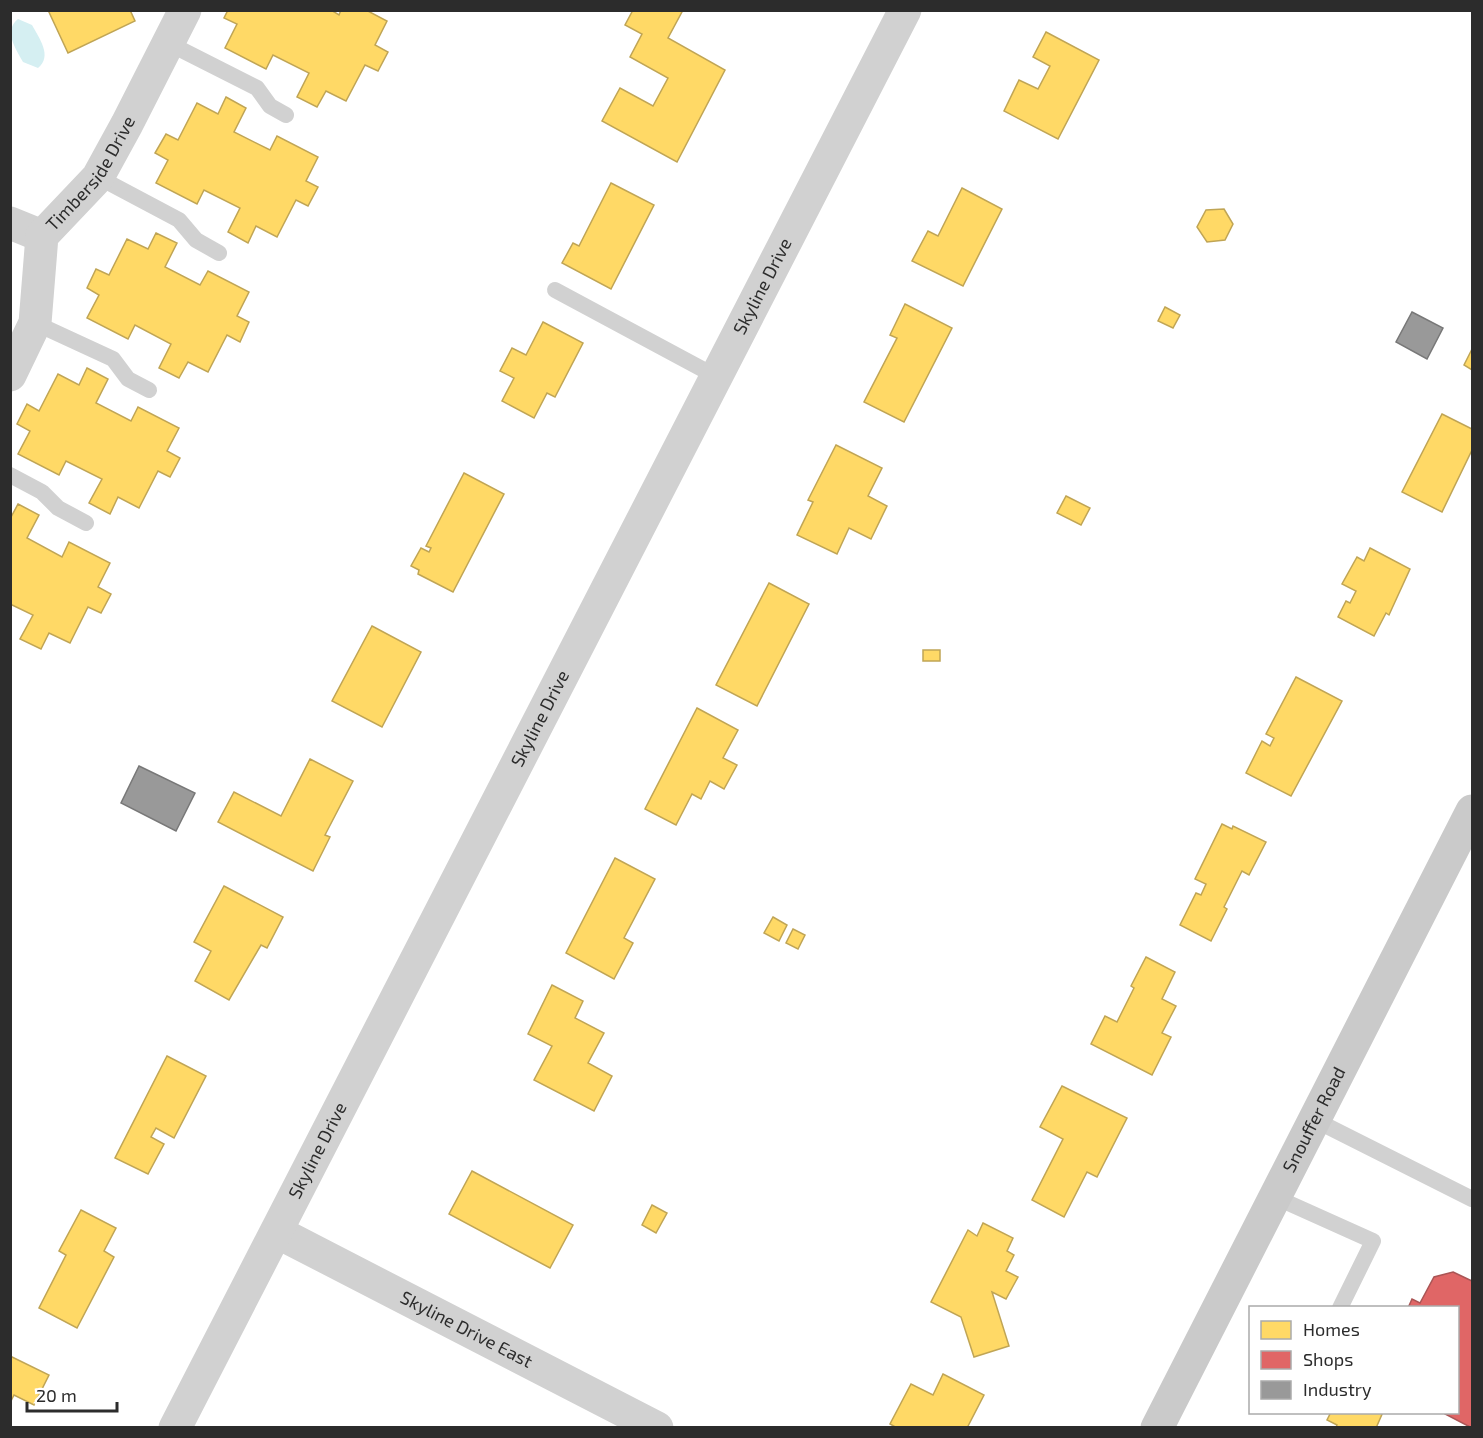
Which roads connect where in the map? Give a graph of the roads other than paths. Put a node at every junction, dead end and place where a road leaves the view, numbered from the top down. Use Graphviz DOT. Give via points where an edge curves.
graph roads {
  1 [pos="185,10"];
  2 [pos="905,10"];
  3 [pos="168,43"];
  4 [pos="286,115"];
  5 [pos="98,177"];
  6 [pos="10,223"];
  7 [pos="42,236"];
  8 [pos="219,253"];
  9 [pos="555,290"];
  10 [pos="35,323"];
  11 [pos="10,375"];
  12 [pos="717,377"];
  13 [pos="149,390"];
  14 [pos="10,475"];
  15 [pos="86,523"];
  16 [pos="1473,811"];
  17 [pos="1315,1120"];
  18 [pos="1275,1197"];
  19 [pos="1473,1199"];
  20 [pos="277,1232"];
  21 [pos="1341,1306"];
  22 [pos="176,1428"];
  23 [pos="657,1428"];
  24 [pos="1157,1428"];
  1 -- 3 [label="street, Timberside Drive"];
  2 -- 12 [label="street, Skyline Drive"];
  3 -- 4 [label="lane" via="257,88 270,106"];
  3 -- 5 [label="street, Timberside Drive"];
  5 -- 7 [label="street, Timberside Drive"];
  5 -- 8 [label="lane" via="179,220 196,240"];
  6 -- 7 [label="street"];
  7 -- 10 [label="street, Timberside Drive"];
  9 -- 12 [label="lane"];
  10 -- 11 [label="street, Timberside Drive"];
  10 -- 13 [label="lane" via="113,359 128,379"];
  12 -- 20 [label="street, Skyline Drive"];
  14 -- 15 [label="lane"];
  16 -- 17 [label="main road, Snouffer Road"];
  17 -- 18 [label="main road, Snouffer Road"];
  17 -- 19 [label="lane"];
  18 -- 21 [label="lane" via="1373,1241"];
  18 -- 24 [label="main road, Snouffer Road"];
  20 -- 22 [label="street, Skyline Drive"];
  20 -- 23 [label="street, Skyline Drive East"];
}
